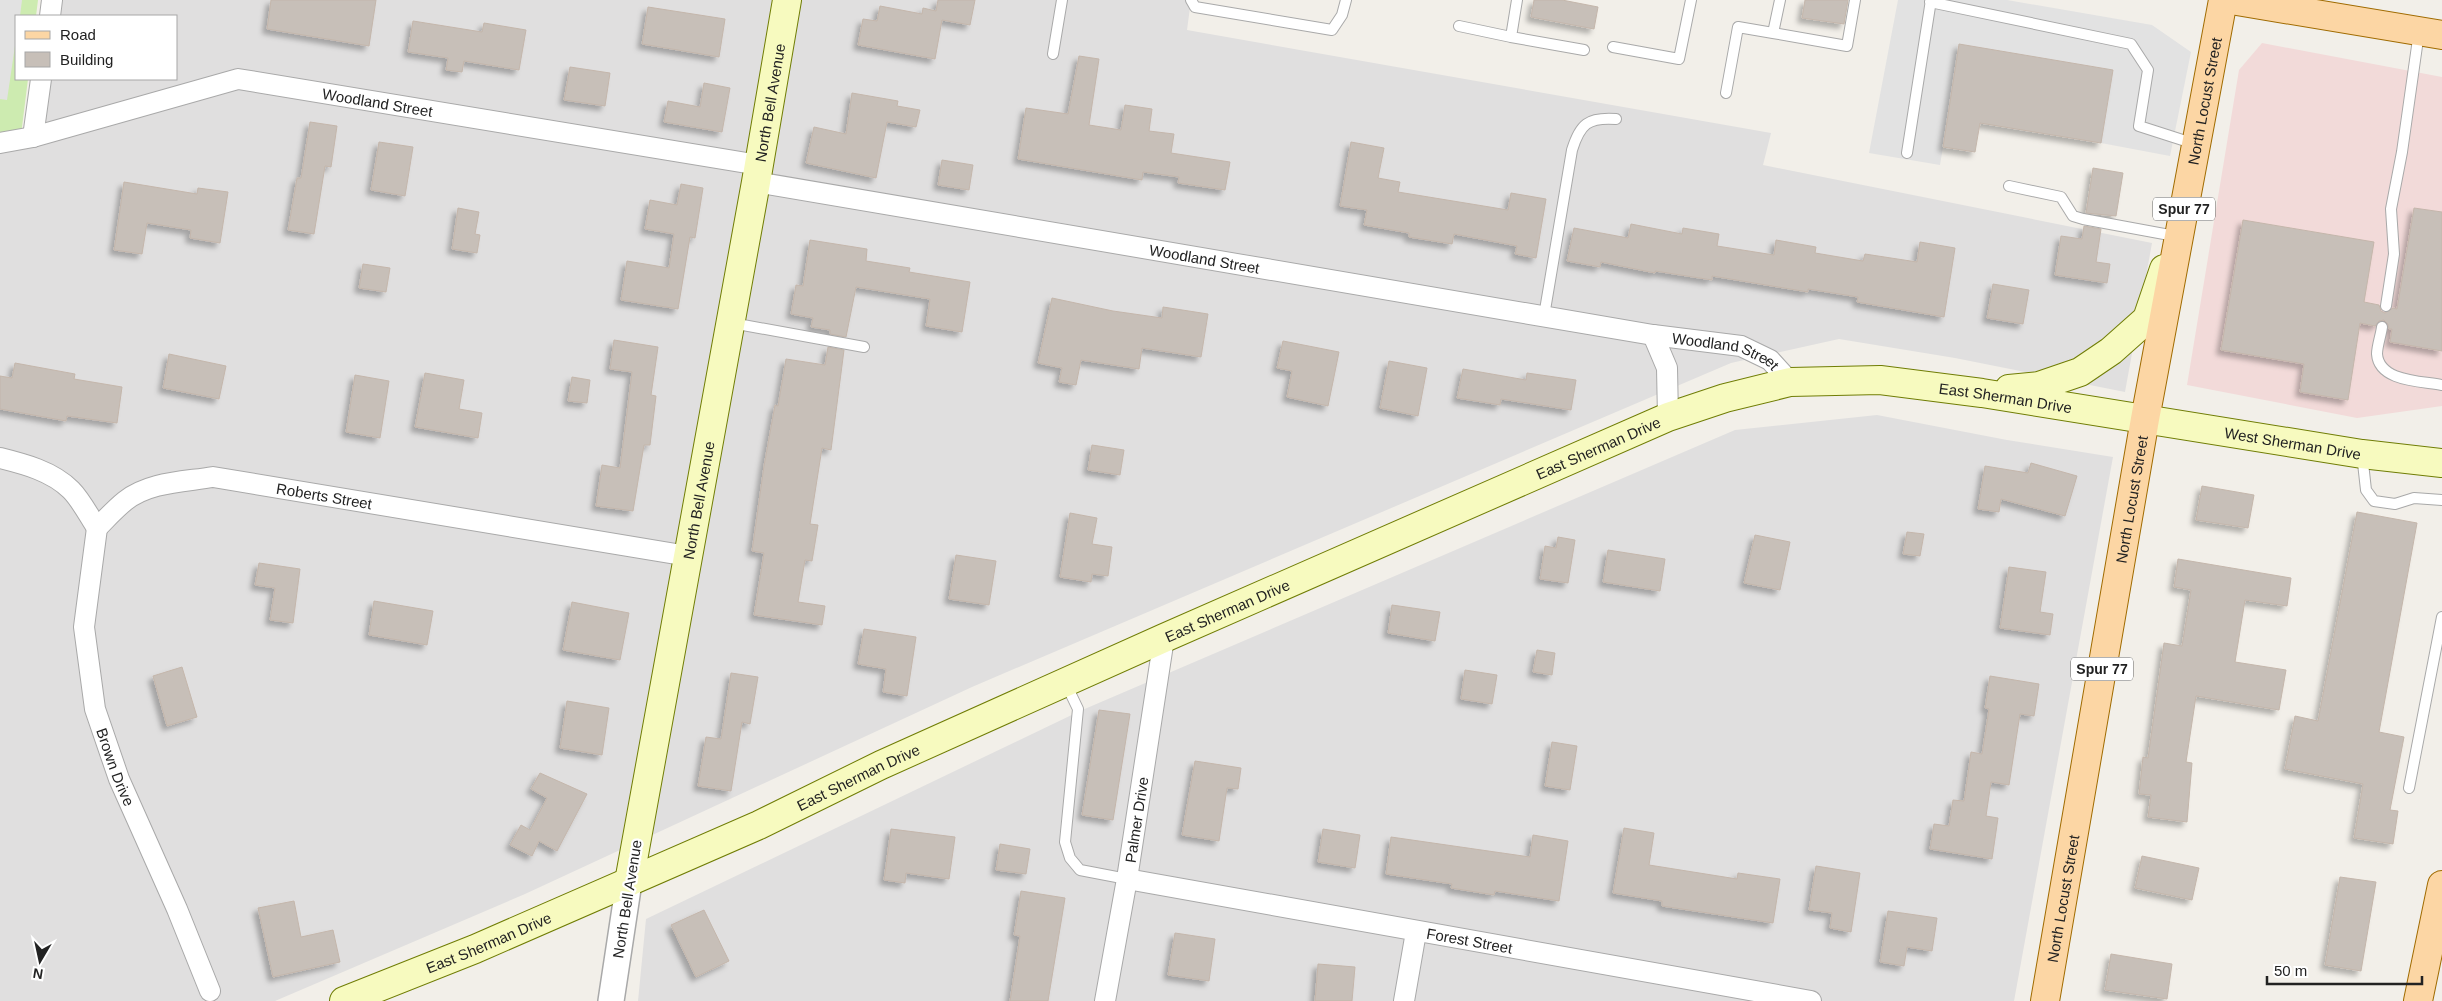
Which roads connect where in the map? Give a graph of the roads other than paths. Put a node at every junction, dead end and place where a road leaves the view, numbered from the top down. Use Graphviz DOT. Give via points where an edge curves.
graph roads {
  1 [pos="52,0"];
  2 [pos="787,0"];
  3 [pos="1062,0"];
  4 [pos="1191,0"];
  5 [pos="1346,0"];
  6 [pos="1517,0"];
  7 [pos="1692,0"];
  8 [pos="1780,0"];
  9 [pos="1854,0"];
  10 [pos="2223,0"];
  11 [pos="2231,0"];
  12 [pos="1931,1"];
  13 [pos="50,15"];
  14 [pos="1459,26"];
  15 [pos="1773,33"];
  16 [pos="2430,33"];
  17 [pos="1511,37"];
  18 [pos="1613,47"];
  19 [pos="1584,50"];
  20 [pos="1053,54"];
  21 [pos="41,80"];
  22 [pos="1726,92"];
  23 [pos="1616,119"];
  24 [pos="34,137"];
  25 [pos="0,142"];
  26 [pos="2196,144"];
  27 [pos="1907,153"];
  28 [pos="758,174"];
  29 [pos="2009,186"];
  30 [pos="2179,223"];
  31 [pos="2386,306"];
  32 [pos="1544,316"];
  33 [pos="731,322"];
  34 [pos="2382,327"];
  35 [pos="1653,335"];
  36 [pos="864,347"];
  37 [pos="1790,382"];
  38 [pos="2442,385"];
  39 [pos="1982,393"];
  40 [pos="1668,418"];
  41 [pos="2145,419"];
  42 [pos="2362,454"];
  43 [pos="0,458"];
  44 [pos="2442,462"];
  45 [pos="2442,500"];
  46 [pos="97,528"];
  47 [pos="688,556"];
  48 [pos="2442,617"];
  49 [pos="1164,638"];
  50 [pos="2438,653"];
  51 [pos="1065,683"];
  52 [pos="2409,788"];
  53 [pos="1127,879"];
  54 [pos="629,882"];
  55 [pos="2442,885"];
  56 [pos="1416,932"];
  57 [pos="210,991"];
  58 [pos="344,1001"];
  59 [pos="611,1001"];
  60 [pos="1104,1001"];
  61 [pos="1404,1001"];
  62 [pos="1810,1001"];
  63 [pos="2046,1001"];
  64 [pos="2418,1001"];
  1 -- 13 [label="street"];
  2 -- 28 [label="main road, North Bell Avenue"];
  3 -- 20 [label="lane"];
  4 -- 5 [label="lane" via="1195,8 1332,30 1342,15"];
  6 -- 17 [label="lane"];
  7 -- 18 [label="lane" via="1679,59"];
  8 -- 15 [label="lane"];
  9 -- 15 [label="lane" via="1847,46"];
  10 -- 26 [label="main road, North Locust Street / Spur 77"];
  11 -- 16 [label="main road"];
  12 -- 26 [label="lane" via="2131,44 2148,70 2139,126"];
  12 -- 27 [label="lane"];
  14 -- 17 [label="lane"];
  15 -- 22 [label="lane" via="1738,27"];
  16 -- 31 [label="lane" via="2391,209 2394,254"];
  17 -- 19 [label="lane"];
  21 -- 24 [label="street"];
  23 -- 32 [label="lane" via="1590,121 1576,136"];
  24 -- 25 [label="street, Woodland Street"];
  24 -- 28 [label="street, Woodland Street" via="238,79"];
  26 -- 30 [label="main road, North Locust Street / Spur 77"];
  28 -- 32 [label="street, Woodland Street"];
  28 -- 33 [label="main road, North Bell Avenue"];
  29 -- 30 [label="lane" via="2061,197 2073,216 2083,219"];
  30 -- 39 [label="main road" via="2148,319 2111,352 2080,372 2038,386"];
  30 -- 41 [label="main road, North Locust Street / Spur 77"];
  32 -- 35 [label="street, Woodland Street"];
  33 -- 36 [label="lane"];
  33 -- 47 [label="main road, North Bell Avenue"];
  34 -- 38 [label="lane" via="2377,355 2383,369 2390,375"];
  35 -- 37 [label="street, Woodland Street" via="1741,346 1770,360"];
  35 -- 40 [label="street, Woodland Street" via="1667,368"];
  37 -- 39 [label="main road, East Sherman Drive" via="1880,380"];
  37 -- 40 [label="main road, East Sherman Drive" via="1725,398"];
  39 -- 41 [label="main road, East Sherman Drive"];
  40 -- 49 [label="main road, East Sherman Drive"];
  41 -- 42 [label="main road, West Sherman Drive"];
  41 -- 63 [label="main road, North Locust Street / Spur 77"];
  42 -- 44 [label="main road, West Sherman Drive"];
  42 -- 45 [label="lane" via="2366,490 2374,501 2395,504 2414,498"];
  43 -- 46 [label="street" via="53,476 71,490"];
  46 -- 47 [label="street, Roberts Street" via="124,501 138,493 156,486 213,477"];
  46 -- 57 [label="street, Brown Drive" via="84,627 95,709 118,778"];
  47 -- 54 [label="main road, North Bell Avenue"];
  48 -- 50 [label="lane"];
  49 -- 51 [label="main road, East Sherman Drive"];
  49 -- 53 [label="street, Palmer Drive"];
  50 -- 52 [label="lane"];
  51 -- 53 [label="lane" via="1078,709 1065,842 1070,858 1080,870"];
  51 -- 54 [label="main road, East Sherman Drive"];
  53 -- 56 [label="street, Forest Street"];
  53 -- 60 [label="street, Palmer Drive"];
  54 -- 58 [label="main road, East Sherman Drive" via="476,949"];
  54 -- 59 [label="street, North Bell Avenue"];
  55 -- 64 [label="main road"];
  56 -- 61 [label="street"];
  56 -- 62 [label="street, Forest Street"];
}
